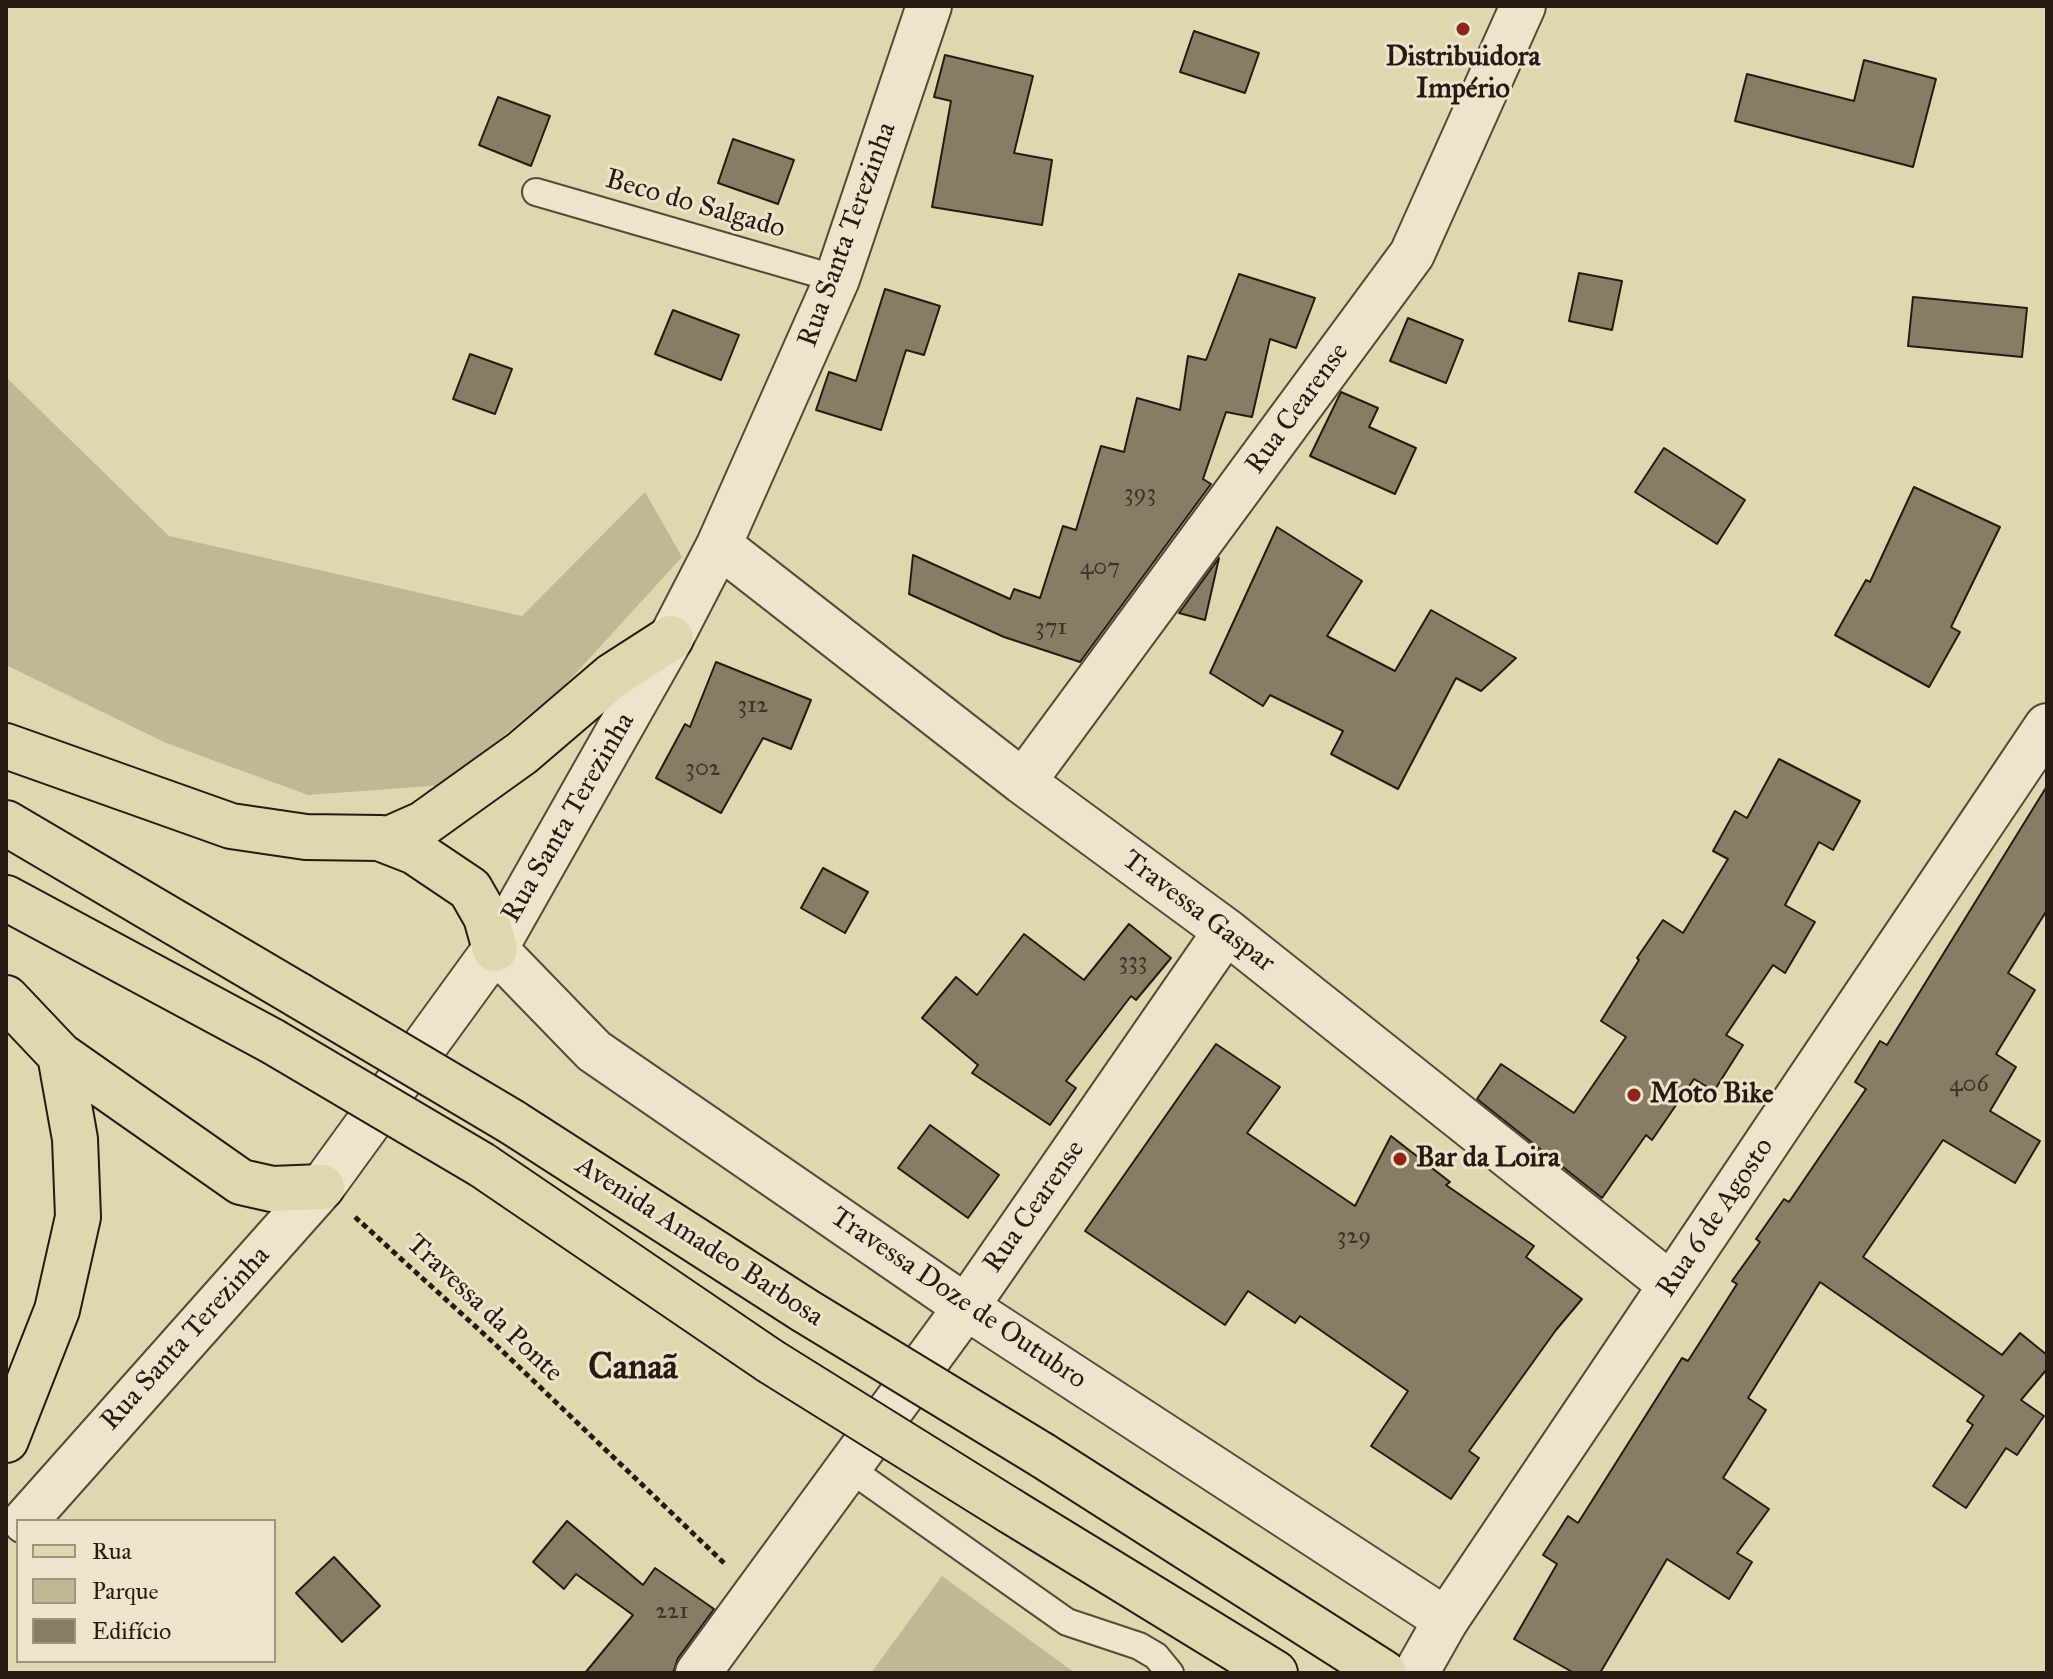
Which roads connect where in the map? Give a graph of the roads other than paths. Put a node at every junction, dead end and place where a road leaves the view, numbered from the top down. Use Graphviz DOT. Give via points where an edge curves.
graph roads {
  1 [pos="929,6"];
  2 [pos="1523,6"];
  3 [pos="536,192"];
  4 [pos="837,279"];
  5 [pos="719,545"];
  6 [pos="671,638"];
  7 [pos="2047,726"];
  8 [pos="6,746"];
  9 [pos="1023,782"];
  10 [pos="6,823"];
  11 [pos="379,838"];
  12 [pos="6,898"];
  13 [pos="1226,931"];
  14 [pos="495,949"];
  15 [pos="6,998"];
  16 [pos="60,1055"];
  17 [pos="322,1187"];
  18 [pos="1671,1285"];
  19 [pos="966,1307"];
  20 [pos="6,1440"];
  21 [pos="850,1469"];
  22 [pos="27,1519"];
  23 [pos="1446,1620"];
  24 [pos="698,1673"];
  25 [pos="1170,1673"];
  26 [pos="1275,1673"];
  27 [pos="1384,1673"];
  28 [pos="1416,1673"];
  1 -- 4 [label="street, Rua Santa Terezinha"];
  2 -- 9 [label="street, Rua Cearense" via="1412,254"];
  3 -- 4 [label="lane, Beco do Salgado"];
  4 -- 5 [label="street, Rua Santa Terezinha"];
  5 -- 6 [label="street, Rua Santa Terezinha"];
  5 -- 9 [label="street, Travessa Gaspar"];
  6 -- 11 [label="main road" via="612,676 522,753 435,816 389,839"];
  6 -- 14 [label="street, Rua Santa Terezinha"];
  7 -- 18 [label="street, Rua 6 de Agosto"];
  8 -- 11 [label="main road" via="231,826 306,837"];
  9 -- 13 [label="street, Travessa Gaspar"];
  10 -- 27 [label="main road, Avenida Amadeo Barbosa, bridge" via="512,1122"];
  11 -- 14 [label="main road" via="415,852 470,889"];
  12 -- 26 [label="main road, Avenida Amadeo Barbosa, bridge" via="272,1041 482,1165 770,1361"];
  13 -- 18 [label="street, Travessa Gaspar"];
  13 -- 19 [label="street, Rua Cearense"];
  14 -- 17 [label="street, Rua Santa Terezinha"];
  14 -- 19 [label="street, Travessa Doze de Outubro" via="594,1051"];
  15 -- 16 [label="main road"];
  16 -- 17 [label="main road" via="241,1182 272,1189"];
  16 -- 20 [label="main road" via="75,1139 78,1217 57,1310"];
  17 -- 22 [label="street, Rua Santa Terezinha"];
  18 -- 23 [label="street, Rua 6 de Agosto"];
  19 -- 21 [label="street, Rua Cearense"];
  19 -- 23 [label="street, Travessa Doze de Outubro"];
  21 -- 24 [label="street, Rua Cearense"];
  21 -- 25 [label="lane" via="1067,1622 1139,1646"];
  23 -- 28 [label="street, Rua 6 de Agosto"];
}
